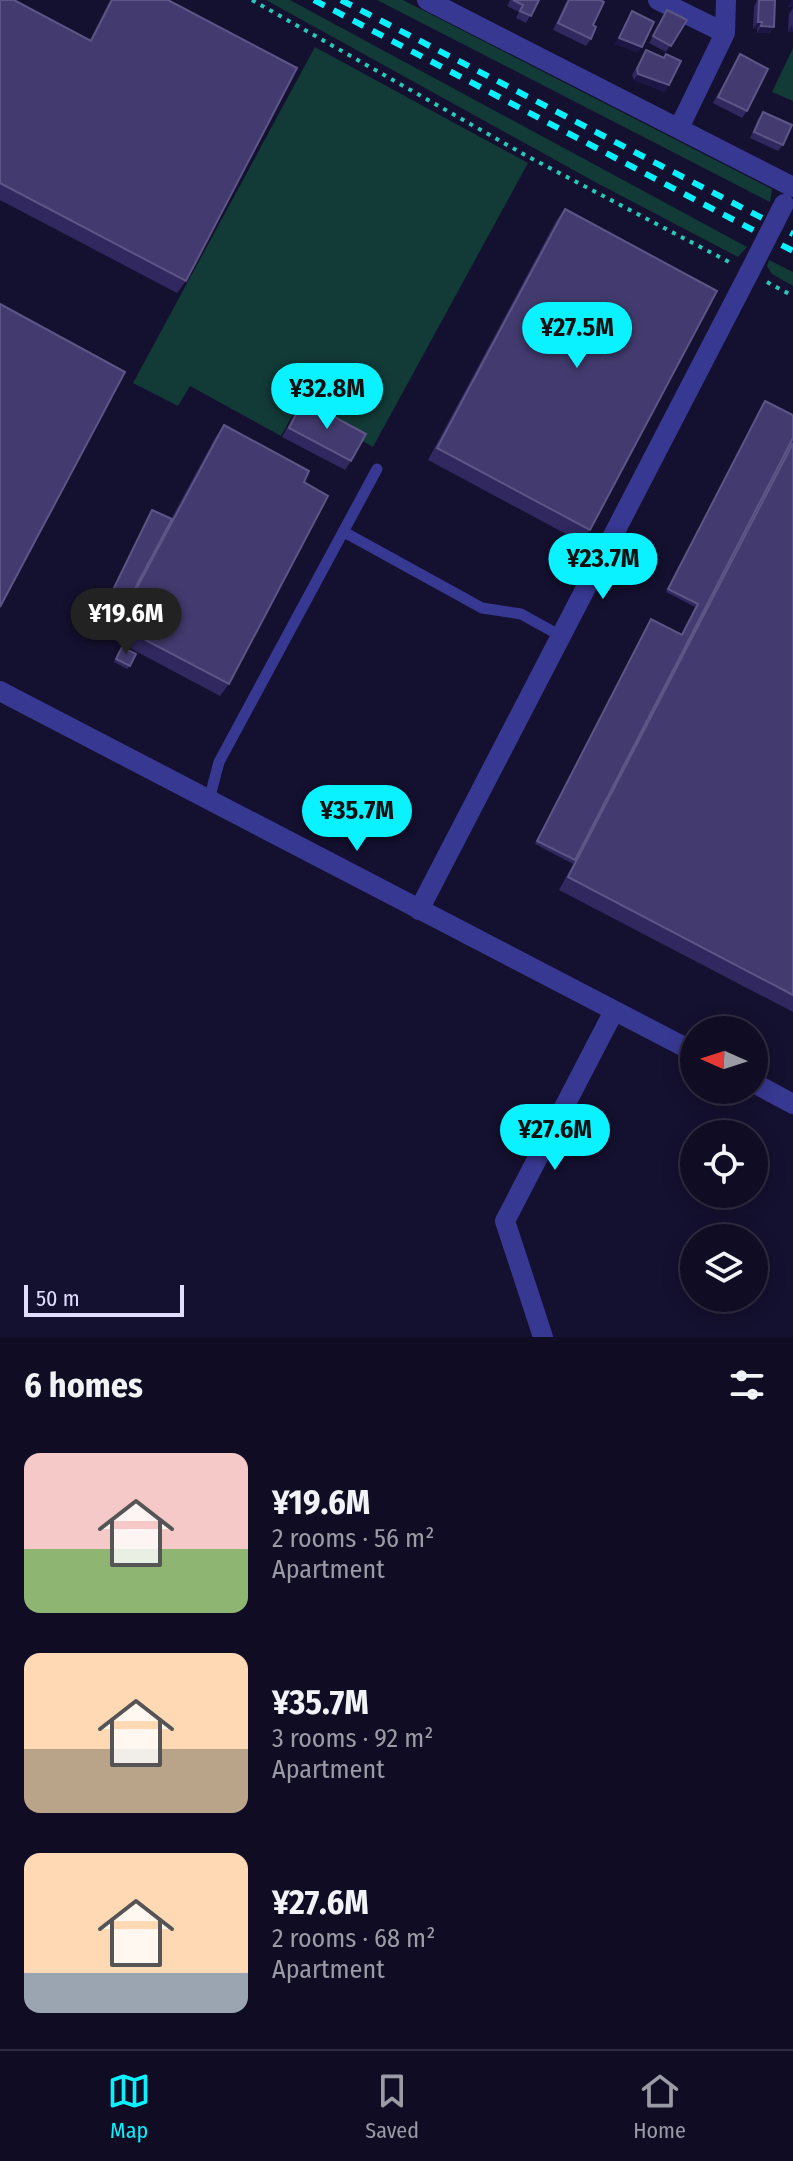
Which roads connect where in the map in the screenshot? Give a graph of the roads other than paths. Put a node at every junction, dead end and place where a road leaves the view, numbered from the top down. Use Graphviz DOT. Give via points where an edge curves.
graph roads {
  1 [pos="427,0"];
  2 [pos="658,0"];
  3 [pos="726,0"];
  4 [pos="725,33"];
  5 [pos="679,128"];
  6 [pos="790,193"];
  7 [pos="377,469"];
  8 [pos="344,532"];
  9 [pos="561,636"];
  10 [pos="0,691"];
  11 [pos="209,800"];
  12 [pos="419,910"];
  13 [pos="614,1011"];
  14 [pos="680,1045"];
  15 [pos="768,1091"];
  16 [pos="793,1104"];
  17 [pos="543,1337"];
  1 -- 5 [label="street"];
  2 -- 4 [label="street"];
  3 -- 4 [label="street"];
  4 -- 5 [label="street"];
  5 -- 6 [label="street"];
  6 -- 9 [label="street, bridge"];
  7 -- 8 [label="lane"];
  8 -- 9 [label="lane" via="482,608 521,614"];
  8 -- 11 [label="lane" via="219,762"];
  9 -- 12 [label="street"];
  10 -- 11 [label="street"];
  11 -- 12 [label="street"];
  12 -- 13 [label="street"];
  13 -- 14 [label="street"];
  13 -- 17 [label="street" via="505,1221"];
  15 -- 16 [label="street"];
}
